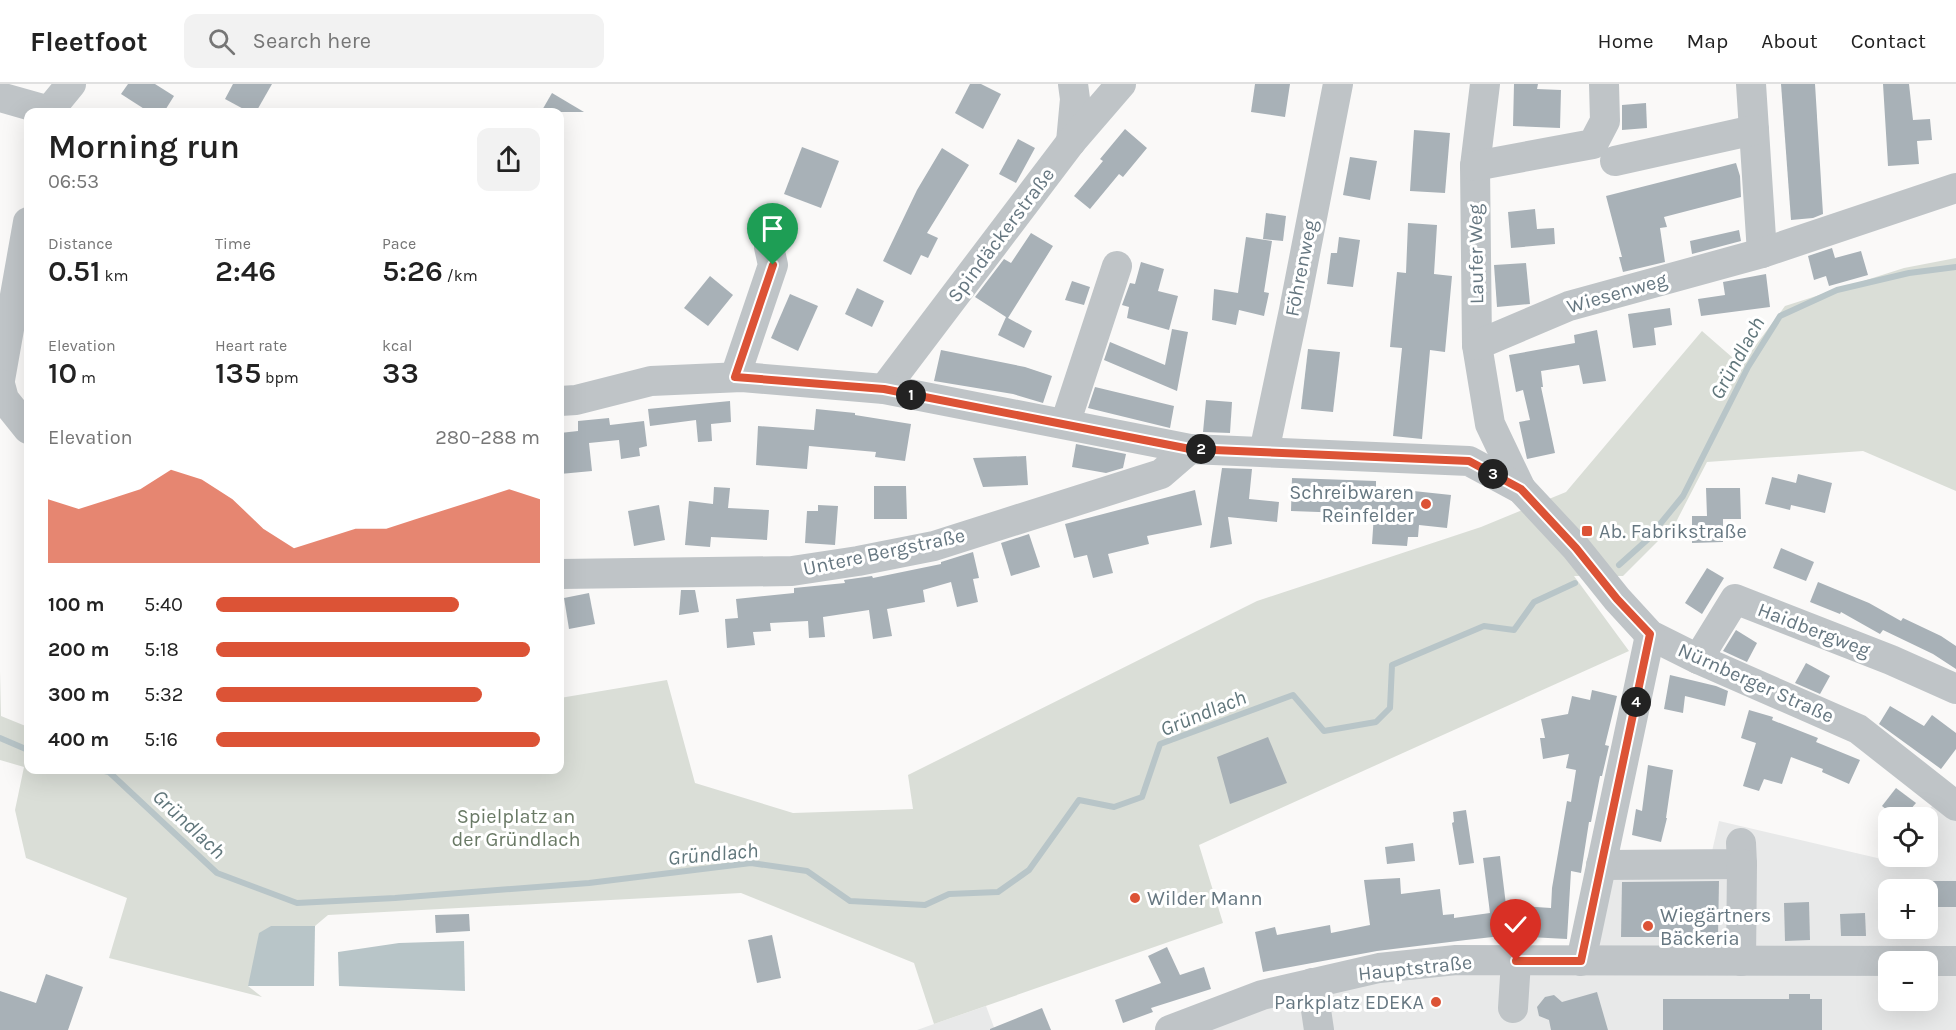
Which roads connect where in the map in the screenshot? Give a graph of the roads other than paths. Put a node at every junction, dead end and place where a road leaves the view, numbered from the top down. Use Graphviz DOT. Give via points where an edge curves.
graph roads {
  1 [pos="71,84"];
  2 [pos="1073,84"];
  3 [pos="1121,84"];
  4 [pos="1338,84"];
  5 [pos="1485,84"];
  6 [pos="1604,84"];
  7 [pos="1751,84"];
  8 [pos="0,97"];
  9 [pos="37,108"];
  10 [pos="53,108"];
  11 [pos="1754,129"];
  12 [pos="1071,142"];
  13 [pos="1615,161"];
  14 [pos="1475,166"];
  15 [pos="1956,188"];
  16 [pos="774,226"];
  17 [pos="24,245"];
  18 [pos="1762,253"];
  19 [pos="1117,266"];
  20 [pos="1477,345"];
  21 [pos="735,377"];
  22 [pos="0,382"];
  23 [pos="884,389"];
  24 [pos="564,401"];
  25 [pos="24,424"];
  26 [pos="1065,424"];
  27 [pos="1490,424"];
  28 [pos="1190,449"];
  29 [pos="1264,452"];
  30 [pos="1469,461"];
  31 [pos="1521,489"];
  32 [pos="564,574"];
  33 [pos="1650,634"];
  34 [pos="1698,658"];
  35 [pos="1956,689"];
  36 [pos="1956,806"];
  37 [pos="1601,865"];
  38 [pos="1516,961"];
  39 [pos="1581,961"];
  40 [pos="1741,961"];
  41 [pos="1956,961"];
  42 [pos="1311,983"];
  43 [pos="1513,1008"];
  44 [pos="1212,1022"];
  45 [pos="1170,1030"];
  46 [pos="1319,1030"];
  1 -- 10 [label="street"];
  2 -- 12 [label="street" via="1076,99"];
  3 -- 12 [label="street, Spindäckerstraße"];
  4 -- 29 [label="street, Föhrenweg"];
  5 -- 14 [label="street, Laufer Weg"];
  6 -- 14 [label="street" via="1605,121 1593,144"];
  7 -- 11 [label="street"];
  8 -- 9 [label="street"];
  11 -- 13 [label="street"];
  11 -- 18 [label="street"];
  12 -- 23 [label="street, Spindäckerstraße"];
  14 -- 20 [label="street, Laufer Weg"];
  15 -- 18 [label="street, Wiesenweg"];
  16 -- 21 [label="street" via="769,247 773,265"];
  17 -- 22 [label="street"];
  18 -- 20 [label="street, Wiesenweg" via="1569,306"];
  19 -- 26 [label="street"];
  20 -- 27 [label="street, Laufer Weg"];
  21 -- 23 [label="street, Nürnberger Straße"];
  21 -- 24 [label="street, Nürnberger Straße" via="651,381"];
  22 -- 25 [label="street" via="4,399"];
  23 -- 26 [label="street, Nürnberger Straße"];
  26 -- 28 [label="street, Nürnberger Straße"];
  27 -- 30 [label="street"];
  27 -- 31 [label="street, Laufer Weg"];
  28 -- 29 [label="street, Nürnberger Straße"];
  28 -- 32 [label="street, Untere Bergstraße" via="1161,474 934,546 869,559 792,571"];
  29 -- 30 [label="street, Nürnberger Straße"];
  30 -- 31 [label="street, Nürnberger Straße"];
  31 -- 33 [label="street, Nürnberger Straße"];
  33 -- 34 [label="street, Nürnberger Straße"];
  33 -- 37 [label="street"];
  34 -- 35 [label="street, Haidbergweg" via="1735,599"];
  34 -- 36 [label="street, Nürnberger Straße" via="1858,729"];
  37 -- 39 [label="street"];
  37 -- 40 [label="street" via="1742,854"];
  38 -- 39 [label="street, Hauptstraße"];
  38 -- 42 [label="street, Hauptstraße" via="1434,962 1379,968"];
  38 -- 43 [label="street"];
  39 -- 40 [label="street, Hauptstraße"];
  40 -- 41 [label="street, Hauptstraße"];
  42 -- 44 [label="street, Hauptstraße" via="1262,995"];
  42 -- 46 [label="street"];
  44 -- 45 [label="street, Hauptstraße"];
}
